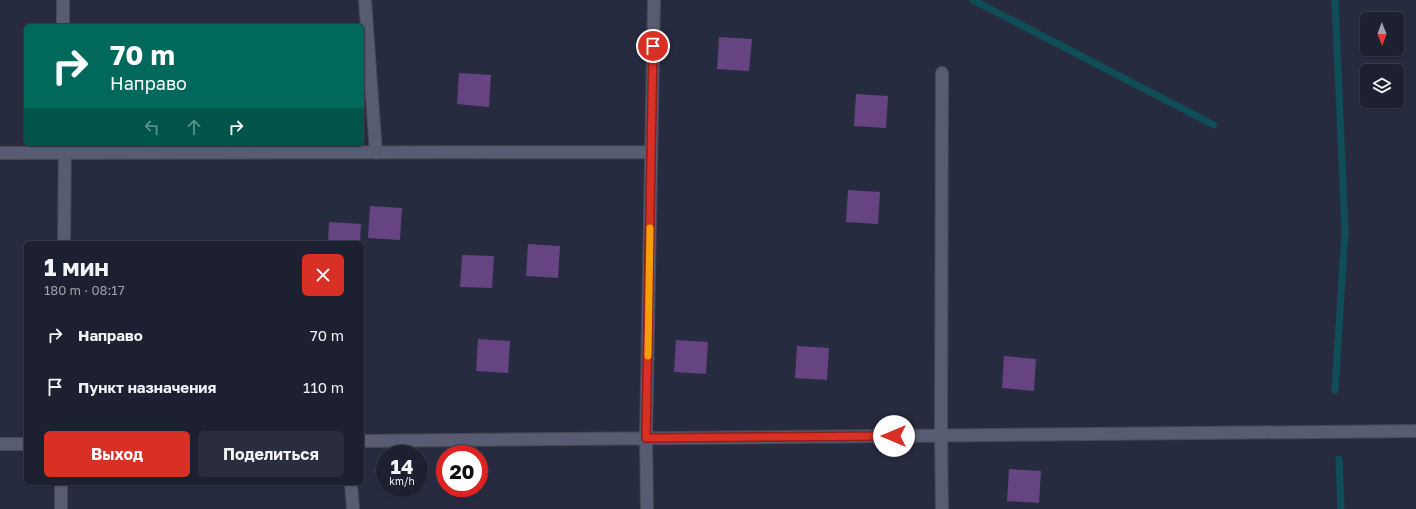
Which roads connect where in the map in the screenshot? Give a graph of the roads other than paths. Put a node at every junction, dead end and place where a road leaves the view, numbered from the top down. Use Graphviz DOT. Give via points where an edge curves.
graph roads {
  1 [pos="63,0"];
  2 [pos="365,0"];
  3 [pos="654,0"];
  4 [pos="63,24"];
  5 [pos="942,73"];
  6 [pos="65,149"];
  7 [pos="651,152"];
  8 [pos="0,153"];
  9 [pos="376,153"];
  10 [pos="64,241"];
  11 [pos="1416,431"];
  12 [pos="941,435"];
  13 [pos="646,438"];
  14 [pos="364,441"];
  15 [pos="0,444"];
  16 [pos="24,444"];
  17 [pos="61,485"];
  18 [pos="352,485"];
  19 [pos="61,509"];
  20 [pos="353,509"];
  21 [pos="647,509"];
  22 [pos="942,509"];
  1 -- 4 [label="lane"];
  2 -- 9 [label="lane"];
  3 -- 7 [label="lane"];
  5 -- 12 [label="lane"];
  6 -- 8 [label="lane"];
  6 -- 9 [label="lane"];
  6 -- 10 [label="lane"];
  7 -- 9 [label="lane"];
  7 -- 13 [label="lane"];
  11 -- 12 [label="lane"];
  12 -- 13 [label="lane"];
  12 -- 22 [label="lane"];
  13 -- 14 [label="lane"];
  13 -- 21 [label="lane"];
  15 -- 16 [label="lane"];
  17 -- 19 [label="lane"];
  18 -- 20 [label="lane"];
}
